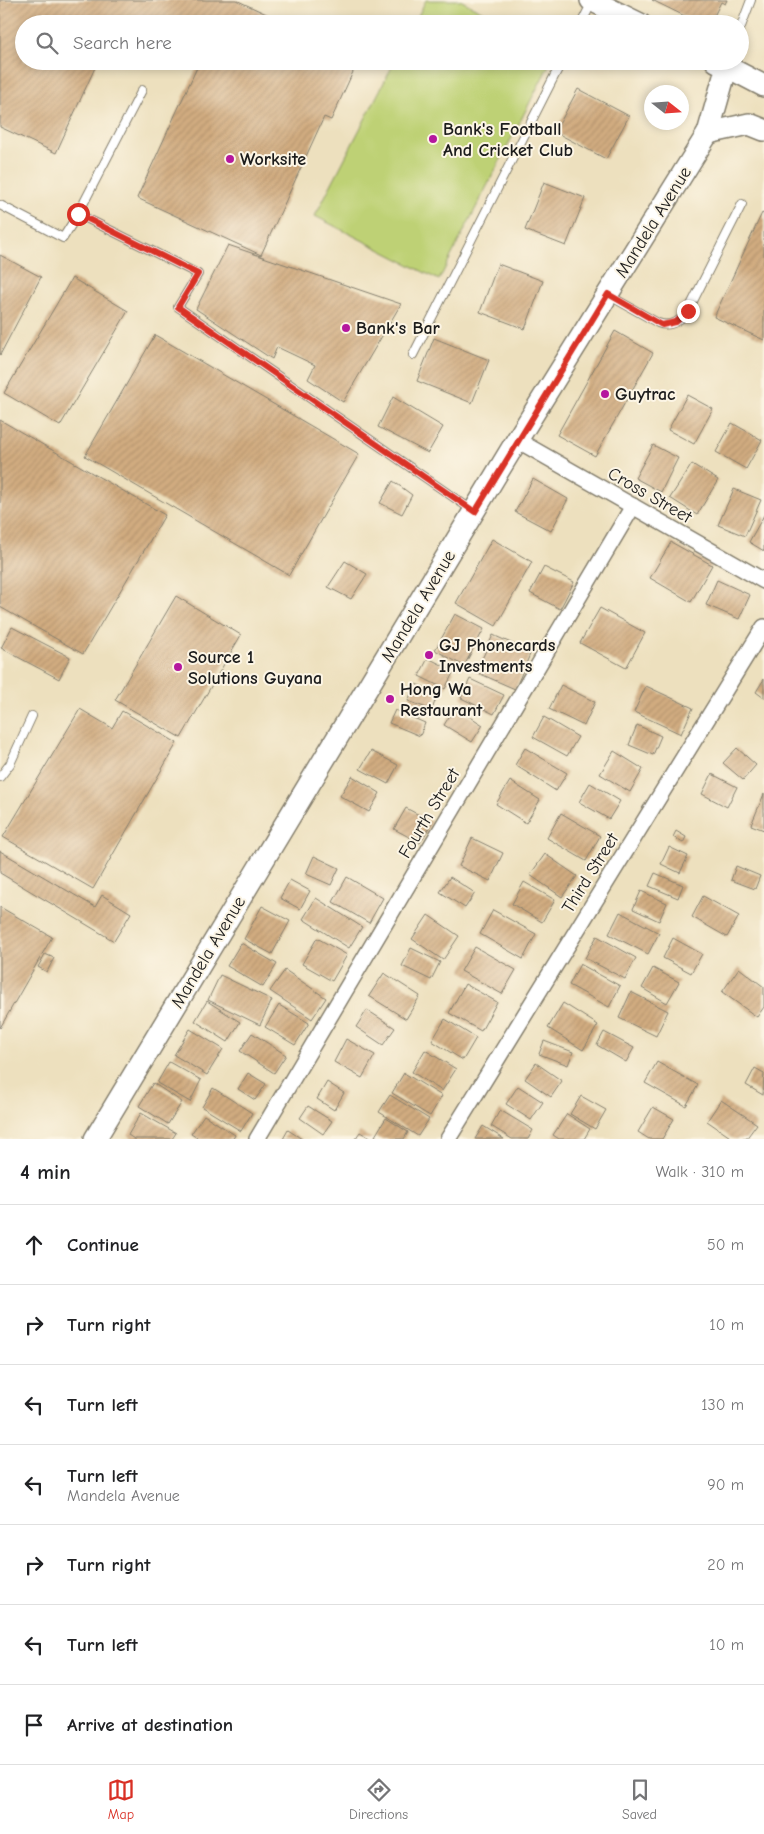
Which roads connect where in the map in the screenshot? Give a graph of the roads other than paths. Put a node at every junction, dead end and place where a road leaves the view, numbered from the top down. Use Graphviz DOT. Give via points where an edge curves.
graph roads {
  1 [pos="592,0"];
  2 [pos="751,0"];
  3 [pos="585,15"];
  4 [pos="622,15"];
  5 [pos="745,15"];
  6 [pos="557,70"];
  7 [pos="722,70"];
  8 [pos="736,70"];
  9 [pos="764,86"];
  10 [pos="142,90"];
  11 [pos="764,130"];
  12 [pos="708,133"];
  13 [pos="742,204"];
  14 [pos="0,205"];
  15 [pos="78,214"];
  16 [pos="608,294"];
  17 [pos="413,355"];
  18 [pos="518,440"];
  19 [pos="633,506"];
  20 [pos="475,512"];
  21 [pos="764,582"];
  22 [pos="764,627"];
  23 [pos="32,716"];
  24 [pos="0,777"];
  25 [pos="95,1139"];
  26 [pos="257,1139"];
  27 [pos="448,1139"];
  1 -- 3 [label="lane"];
  1 -- 4 [label="main road"];
  2 -- 5 [label="lane"];
  6 -- 17 [label="lane"];
  7 -- 12 [label="main road, Mandela Avenue"];
  8 -- 9 [label="main road"];
  10 -- 15 [label="lane"];
  11 -- 12 [label="main road" via="749,124"];
  12 -- 16 [label="main road, Mandela Avenue"];
  13 -- 16 [label="lane" via="688,311 676,322 658,323"];
  14 -- 15 [label="lane" via="64,238"];
  15 -- 20 [label="lane" via="198,274 178,307"];
  16 -- 18 [label="main road, Mandela Avenue"];
  18 -- 19 [label="street, Cross Street"];
  18 -- 20 [label="main road, Mandela Avenue"];
  19 -- 21 [label="street, Cross Street"];
  19 -- 26 [label="street, Fourth Street"];
  20 -- 25 [label="main road, Mandela Avenue"];
  22 -- 27 [label="street, Third Street"];
  23 -- 24 [label="lane" via="10,764"];
}
